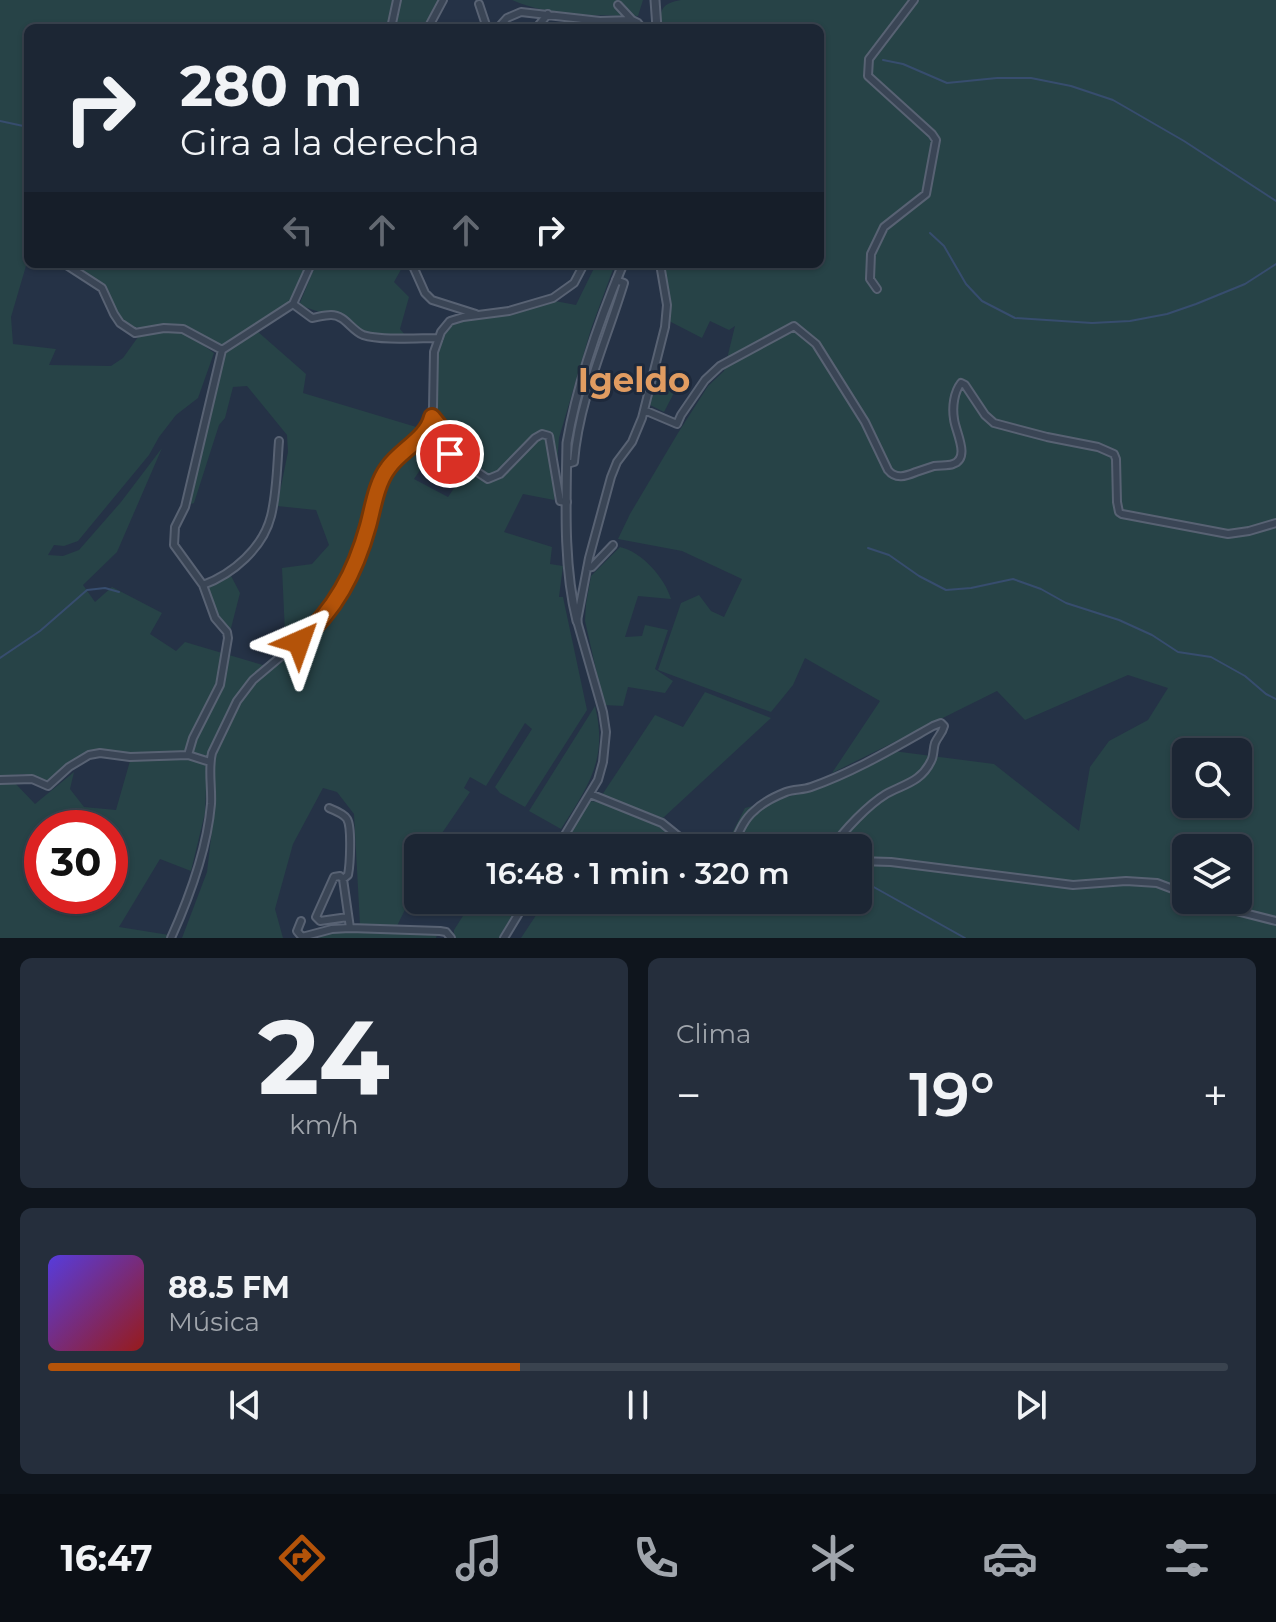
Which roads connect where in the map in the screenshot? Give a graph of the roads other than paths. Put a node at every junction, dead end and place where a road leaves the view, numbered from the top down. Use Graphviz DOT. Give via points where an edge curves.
graph roads {
  1 [pos="397,0"];
  2 [pos="443,0"];
  3 [pos="655,0"];
  4 [pos="914,0"];
  5 [pos="479,4"];
  6 [pos="618,5"];
  7 [pos="548,14"];
  8 [pos="632,20"];
  9 [pos="392,24"];
  10 [pos="430,24"];
  11 [pos="486,24"];
  12 [pos="502,24"];
  13 [pos="540,24"];
  14 [pos="639,24"];
  15 [pos="657,24"];
  16 [pos="71,268"];
  17 [pos="309,268"];
  18 [pos="414,268"];
  19 [pos="582,268"];
  20 [pos="621,268"];
  21 [pos="661,268"];
  22 [pos="877,289"];
  23 [pos="293,304"];
  24 [pos="477,315"];
  25 [pos="439,338"];
  26 [pos="222,350"];
  27 [pos="644,410"];
  28 [pos="432,417"];
  29 [pos="279,441"];
  30 [pos="450,454"];
  31 [pos="440,470"];
  32 [pos="567,502"];
  33 [pos="1276,523"];
  34 [pos="613,545"];
  35 [pos="587,568"];
  36 [pos="569,578"];
  37 [pos="585,582"];
  38 [pos="203,585"];
  39 [pos="577,621"];
  40 [pos="188,755"];
  41 [pos="210,762"];
  42 [pos="0,780"];
  43 [pos="590,794"];
  44 [pos="329,808"];
  45 [pos="566,834"];
  46 [pos="676,834"];
  47 [pos="739,834"];
  48 [pos="843,834"];
  49 [pos="872,861"];
  50 [pos="343,879"];
  51 [pos="1172,889"];
  52 [pos="519,914"];
  53 [pos="1248,914"];
  54 [pos="348,917"];
  55 [pos="301,921"];
  56 [pos="1276,921"];
  57 [pos="350,928"];
  58 [pos="171,938"];
  59 [pos="451,938"];
  60 [pos="504,938"];
  1 -- 9 [label="street"];
  2 -- 10 [label="street"];
  3 -- 15 [label="street"];
  4 -- 22 [label="street" via="869,59 868,76 936,140 926,194 884,227 871,254 870,279"];
  5 -- 11 [label="street"];
  6 -- 8 [label="street"];
  7 -- 8 [label="street"];
  7 -- 12 [label="street" via="514,14"];
  7 -- 13 [label="street"];
  8 -- 14 [label="street"];
  16 -- 26 [label="street" via="102,288 120,323 135,333 183,329"];
  17 -- 23 [label="street"];
  18 -- 24 [label="street" via="432,300"];
  19 -- 24 [label="street" via="574,283 553,298"];
  20 -- 32 [label="street" via="570,425"];
  21 -- 27 [label="street" via="667,316"];
  23 -- 25 [label="street" via="312,318 334,315 365,336"];
  23 -- 26 [label="street"];
  24 -- 25 [label="street" via="450,321"];
  25 -- 28 [label="street"];
  26 -- 38 [label="street" via="185,507 175,527 174,545"];
  27 -- 33 [label="street" via="677,424 720,366 794,326 816,344 892,475 961,458 954,419 961,383 994,423 1114,454 1122,514 1228,534"];
  27 -- 35 [label="street" via="613,472"];
  28 -- 30 [label="street"];
  28 -- 41 [label="street" via="429,427 386,470 360,555 338,599 304,637 253,680 237,701"];
  29 -- 38 [label="street" via="270,518 262,535 246,559"];
  30 -- 31 [label="street"];
  30 -- 32 [label="street" via="488,479 500,474 535,438 549,436 560,501"];
  32 -- 36 [label="street"];
  34 -- 35 [label="street"];
  35 -- 37 [label="street"];
  36 -- 37 [label="street"];
  36 -- 39 [label="street"];
  37 -- 39 [label="street"];
  38 -- 40 [label="street" via="228,638 220,685"];
  39 -- 43 [label="street" via="606,732 603,762"];
  40 -- 41 [label="street"];
  40 -- 42 [label="street" via="100,753 69,767 48,786 32,779"];
  41 -- 58 [label="street" via="211,805 204,844"];
  43 -- 45 [label="street"];
  43 -- 46 [label="street" via="662,823"];
  44 -- 50 [label="street" via="348,821 351,860"];
  47 -- 48 [label="street" via="765,803 829,779 941,723 943,732 924,772 885,794"];
  49 -- 51 [label="street" via="1073,885 1126,881"];
  50 -- 54 [label="street"];
  50 -- 54 [label="street" via="334,877 316,917"];
  52 -- 60 [label="street"];
  53 -- 56 [label="street"];
  54 -- 57 [label="street"];
  55 -- 57 [label="street" via="297,931 302,937"];
  57 -- 59 [label="street" via="432,930"];
}
